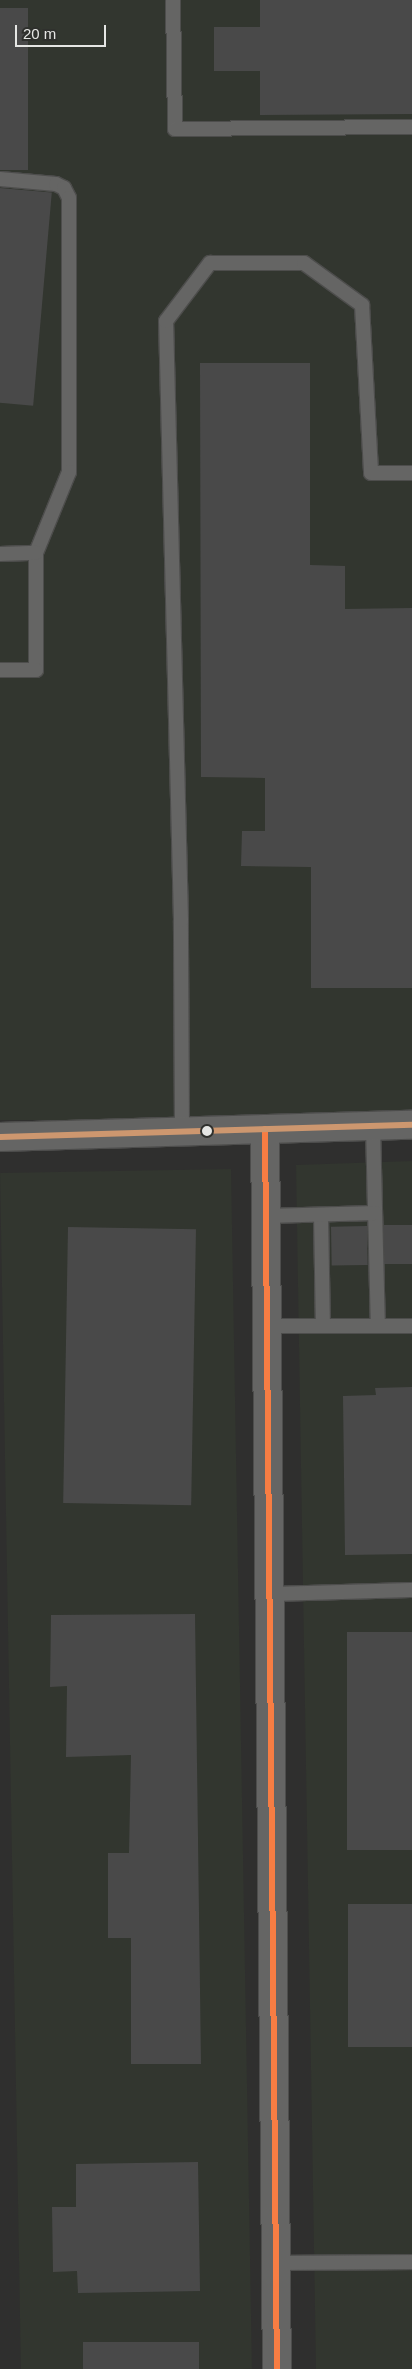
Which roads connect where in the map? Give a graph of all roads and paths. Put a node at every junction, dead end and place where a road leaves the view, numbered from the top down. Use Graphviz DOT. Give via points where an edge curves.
graph roads {
  1 [pos="173,0"];
  2 [pos="412,127"];
  3 [pos="0,179"];
  4 [pos="412,473"];
  5 [pos="36,553"];
  6 [pos="0,554"];
  7 [pos="0,670"];
  8 [pos="412,1125"];
  9 [pos="373,1126"];
  10 [pos="265,1129"];
  11 [pos="182,1130"];
  12 [pos="0,1137"];
  13 [pos="375,1213"];
  14 [pos="321,1215"];
  15 [pos="266,1216"];
  16 [pos="268,1326"];
  17 [pos="323,1326"];
  18 [pos="378,1326"];
  19 [pos="412,1326"];
  20 [pos="412,1590"];
  21 [pos="271,1594"];
  22 [pos="412,2262"];
  23 [pos="276,2264"];
  24 [pos="277,2369"];
  1 -- 2 [label="lane" via="175,129"];
  3 -- 5 [label="lane" via="56,184 64,188 69,198 69,472"];
  4 -- 11 [label="lane" via="371,473 370,384 362,305 304,263 210,263 166,321 181,920"];
  5 -- 6 [label="lane"];
  5 -- 7 [label="lane" via="36,670"];
  8 -- 9 [label="street"];
  9 -- 10 [label="street"];
  9 -- 13 [label="lane"];
  10 -- 11 [label="street"];
  10 -- 15 [label="street"];
  11 -- 12 [label="street"];
  13 -- 14 [label="lane"];
  13 -- 18 [label="lane"];
  14 -- 15 [label="lane"];
  14 -- 17 [label="lane"];
  15 -- 16 [label="street"];
  16 -- 17 [label="lane"];
  16 -- 21 [label="street"];
  17 -- 18 [label="lane"];
  18 -- 19 [label="lane"];
  20 -- 21 [label="lane"];
  21 -- 23 [label="street"];
  22 -- 23 [label="lane"];
  23 -- 24 [label="street"];
}
